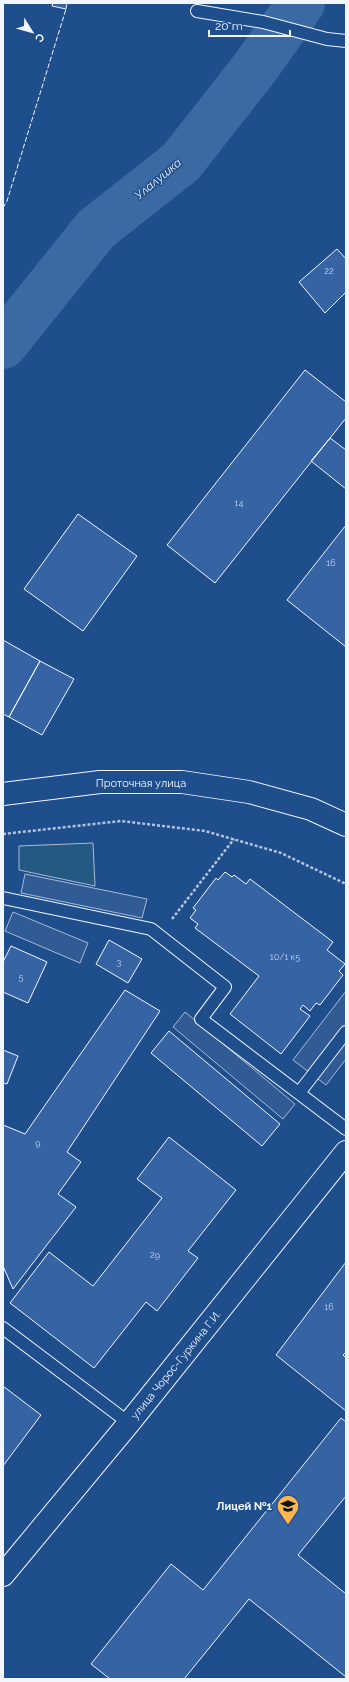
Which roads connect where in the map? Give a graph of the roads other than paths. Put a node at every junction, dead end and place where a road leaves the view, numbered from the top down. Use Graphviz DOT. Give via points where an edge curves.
graph roads {
  1 [pos="197,11"];
  2 [pos="346,41"];
  3 [pos="3,794"];
  4 [pos="346,825"];
  5 [pos="3,898"];
  6 [pos="346,1032"];
  7 [pos="299,1093"];
  8 [pos="346,1129"];
  9 [pos="346,1152"];
  10 [pos="3,1328"];
  11 [pos="129,1423"];
  12 [pos="3,1575"];
  1 -- 2 [label="lane" via="263,22 327,39"];
  3 -- 4 [label="main road, Проточная улица" via="100,782 182,782 249,792 311,809"];
  5 -- 7 [label="lane" via="151,929 225,987 201,1018"];
  6 -- 7 [label="lane"];
  7 -- 8 [label="lane"];
  9 -- 11 [label="main road, улица Чорос-Гуркина Г.И."];
  10 -- 11 [label="lane"];
  11 -- 12 [label="main road, улица Чорос-Гуркина Г.И."];
}
